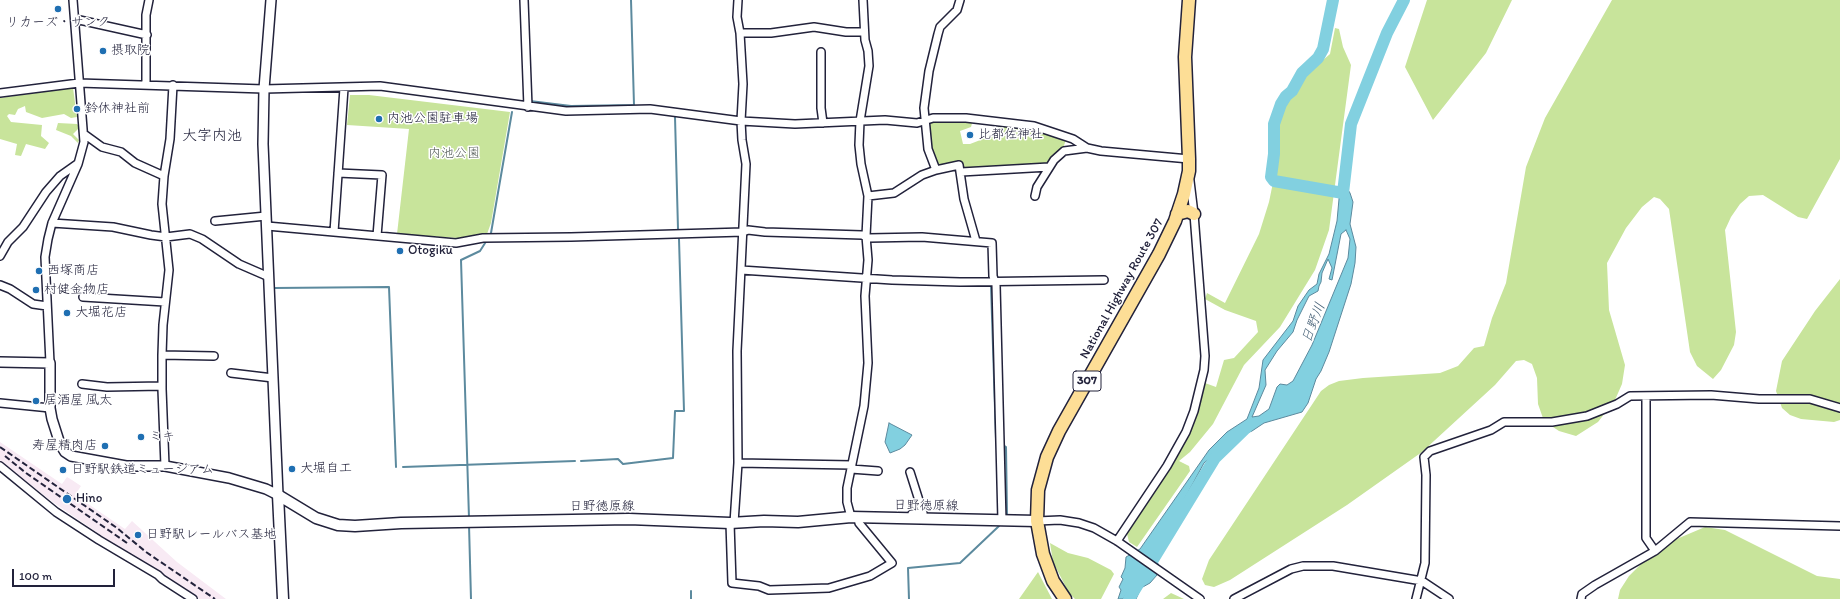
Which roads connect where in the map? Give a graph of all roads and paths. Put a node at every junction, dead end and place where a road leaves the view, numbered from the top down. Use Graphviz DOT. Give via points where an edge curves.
graph roads {
  1 [pos="73,0"];
  2 [pos="149,0"];
  3 [pos="272,0"];
  4 [pos="524,0"];
  5 [pos="738,0"];
  6 [pos="862,0"];
  7 [pos="960,0"];
  8 [pos="1189,0"];
  9 [pos="75,19"];
  10 [pos="864,32"];
  11 [pos="740,34"];
  12 [pos="147,35"];
  13 [pos="821,52"];
  14 [pos="79,83"];
  15 [pos="146,84"];
  16 [pos="173,84"];
  17 [pos="344,88"];
  18 [pos="264,89"];
  19 [pos="0,93"];
  20 [pos="528,107"];
  21 [pos="741,121"];
  22 [pos="860,121"];
  23 [pos="925,121"];
  24 [pos="823,123"];
  25 [pos="84,134"];
  26 [pos="1087,148"];
  27 [pos="78,164"];
  28 [pos="1189,165"];
  29 [pos="1049,168"];
  30 [pos="936,170"];
  31 [pos="961,172"];
  32 [pos="338,173"];
  33 [pos="164,176"];
  34 [pos="868,196"];
  35 [pos="1035,196"];
  36 [pos="1177,214"];
  37 [pos="1194,214"];
  38 [pos="266,216"];
  39 [pos="215,221"];
  40 [pos="52,223"];
  41 [pos="267,226"];
  42 [pos="334,232"];
  43 [pos="743,232"];
  44 [pos="377,236"];
  45 [pos="866,236"];
  46 [pos="166,237"];
  47 [pos="976,240"];
  48 [pos="0,256"];
  49 [pos="741,270"];
  50 [pos="269,277"];
  51 [pos="867,278"];
  52 [pos="1104,280"];
  53 [pos="994,281"];
  54 [pos="0,284"];
  55 [pos="83,297"];
  56 [pos="165,302"];
  57 [pos="47,306"];
  58 [pos="162,355"];
  59 [pos="214,356"];
  60 [pos="0,362"];
  61 [pos="50,362"];
  62 [pos="231,373"];
  63 [pos="273,378"];
  64 [pos="82,384"];
  65 [pos="162,386"];
  66 [pos="1646,397"];
  67 [pos="0,404"];
  68 [pos="50,408"];
  69 [pos="1840,408"];
  70 [pos="738,463"];
  71 [pos="0,466"];
  72 [pos="165,466"];
  73 [pos="851,467"];
  74 [pos="878,471"];
  75 [pos="910,472"];
  76 [pos="278,495"];
  77 [pos="854,518"];
  78 [pos="904,518"];
  79 [pos="1002,521"];
  80 [pos="1037,521"];
  81 [pos="732,523"];
  82 [pos="1840,526"];
  83 [pos="1117,541"];
  84 [pos="1655,551"];
  85 [pos="1422,581"];
  86 [pos="193,599"];
  87 [pos="284,599"];
  88 [pos="1065,599"];
  89 [pos="1200,599"];
  90 [pos="1234,599"];
  91 [pos="1416,599"];
  92 [pos="1449,599"];
  93 [pos="1581,599"];
  1 -- 9 [label="street"];
  2 -- 12 [label="street" via="146,15"];
  3 -- 18 [label="street"];
  4 -- 20 [label="street"];
  5 -- 11 [label="street"];
  6 -- 10 [label="street"];
  7 -- 23 [label="street" via="957,10 940,27 925,92"];
  8 -- 28 [label="highway, National Highway Route 307 / 307" via="1185,57"];
  9 -- 12 [label="street"];
  9 -- 14 [label="street"];
  10 -- 11 [label="street" via="814,27"];
  10 -- 22 [label="street" via="869,66"];
  11 -- 21 [label="street" via="743,84"];
  12 -- 15 [label="street"];
  13 -- 24 [label="street"];
  14 -- 15 [label="street"];
  14 -- 19 [label="street"];
  14 -- 25 [label="street"];
  15 -- 16 [label="street"];
  16 -- 18 [label="street"];
  16 -- 33 [label="street" via="170,139"];
  17 -- 18 [label="street"];
  17 -- 20 [label="street" via="380,86"];
  17 -- 32 [label="street"];
  18 -- 38 [label="street"];
  20 -- 21 [label="street" via="566,111 650,109"];
  21 -- 24 [label="street"];
  21 -- 43 [label="street" via="746,164"];
  22 -- 23 [label="street"];
  22 -- 24 [label="street"];
  22 -- 34 [label="street" via="861,164"];
  23 -- 26 [label="street" via="933,118 966,118 1034,126 1073,139"];
  23 -- 30 [label="street" via="928,149"];
  25 -- 27 [label="street"];
  25 -- 33 [label="street" via="102,147 121,152 136,163"];
  26 -- 28 [label="street"];
  26 -- 29 [label="street" via="1064,151"];
  27 -- 40 [label="street"];
  27 -- 48 [label="street" via="68,169 52,184"];
  28 -- 36 [label="highway, National Highway Route 307 / 307"];
  28 -- 37 [label="street"];
  29 -- 31 [label="street"];
  29 -- 35 [label="street" via="1037,187"];
  30 -- 31 [label="street" via="959,165"];
  30 -- 34 [label="street" via="922,175 894,193"];
  31 -- 47 [label="street" via="964,200"];
  32 -- 42 [label="street"];
  32 -- 44 [label="street" via="382,175"];
  33 -- 46 [label="street" via="162,204"];
  34 -- 45 [label="street"];
  36 -- 37 [label="highway" via="1188,211"];
  36 -- 80 [label="highway, National Highway Route 307 / 307" via="1159,254 1059,431 1047,457 1038,490"];
  37 -- 83 [label="street" via="1205,356 1199,392 1178,448"];
  38 -- 39 [label="street"];
  38 -- 41 [label="street"];
  40 -- 46 [label="street" via="113,227"];
  40 -- 57 [label="street" via="45,257"];
  41 -- 42 [label="street"];
  41 -- 50 [label="street"];
  42 -- 44 [label="street"];
  43 -- 44 [label="street" via="483,238 456,243"];
  43 -- 45 [label="street" via="748,230"];
  43 -- 49 [label="street"];
  45 -- 47 [label="street" via="922,236"];
  45 -- 51 [label="street"];
  46 -- 50 [label="street" via="190,234 202,239 239,264"];
  46 -- 56 [label="street" via="169,270"];
  47 -- 53 [label="street" via="992,243"];
  49 -- 51 [label="street"];
  49 -- 70 [label="street" via="737,351"];
  50 -- 63 [label="street"];
  51 -- 53 [label="street"];
  51 -- 73 [label="street" via="865,296 868,363 864,406"];
  52 -- 53 [label="street"];
  53 -- 79 [label="street"];
  54 -- 57 [label="street" via="33,304"];
  55 -- 56 [label="street"];
  56 -- 58 [label="street"];
  57 -- 61 [label="street"];
  58 -- 59 [label="street"];
  58 -- 65 [label="street"];
  60 -- 61 [label="street"];
  61 -- 68 [label="street"];
  62 -- 63 [label="street"];
  63 -- 76 [label="street"];
  64 -- 65 [label="street" via="106,388"];
  65 -- 72 [label="street"];
  66 -- 69 [label="street" via="1675,395 1810,399"];
  66 -- 84 [label="street" via="1646,538"];
  66 -- 85 [label="street" via="1630,396 1587,416 1559,421 1504,422 1492,430 1430,451 1424,457 1426,564"];
  67 -- 68 [label="street"];
  68 -- 72 [label="street" via="57,437 65,452 71,456 126,466"];
  70 -- 73 [label="street"];
  70 -- 81 [label="street"];
  71 -- 86 [label="street" via="56,512"];
  72 -- 76 [label="street" via="229,478"];
  73 -- 74 [label="street"];
  73 -- 77 [label="street" via="847,502"];
  75 -- 78 [label="street" via="923,513 905,515"];
  76 -- 81 [label="main road, 日野徳原線" via="316,518 338,525 629,519"];
  76 -- 87 [label="main road"];
  77 -- 78 [label="main road, 日野徳原線"];
  77 -- 81 [label="main road, 日野徳原線"];
  77 -- 81 [label="street" via="892,563 870,576 829,588 769,590 759,586 732,583"];
  78 -- 79 [label="main road, 日野徳原線"];
  79 -- 80 [label="main road, 日野徳原線"];
  80 -- 83 [label="street" via="1060,520 1079,523"];
  80 -- 88 [label="highway, National Highway Route 307 / 307" via="1043,554 1052,581"];
  82 -- 84 [label="street" via="1690,522"];
  83 -- 89 [label="street"];
  84 -- 93 [label="street" via="1595,585 1582,594"];
  85 -- 90 [label="street" via="1333,566 1303,566 1291,569"];
  85 -- 91 [label="street"];
  85 -- 92 [label="street"];
}
